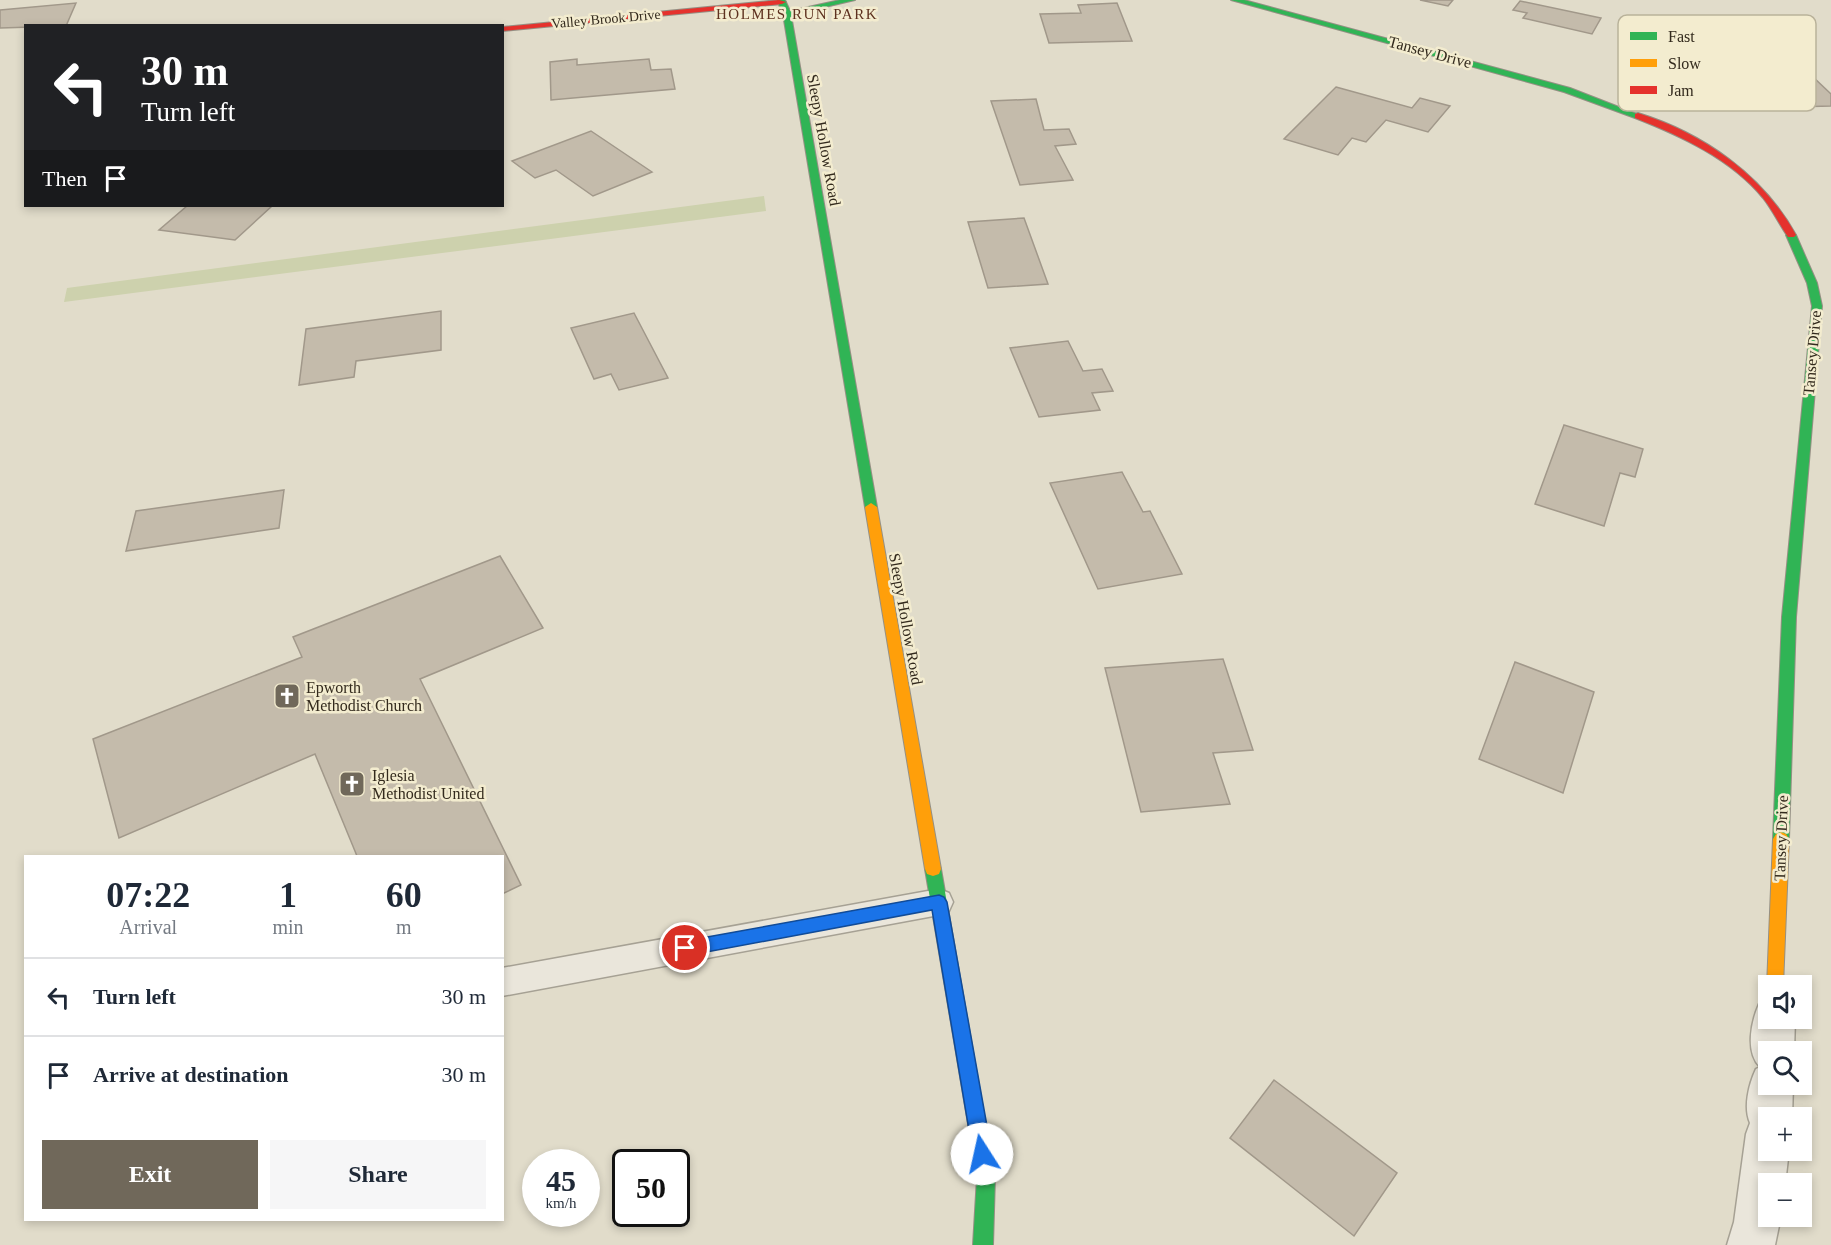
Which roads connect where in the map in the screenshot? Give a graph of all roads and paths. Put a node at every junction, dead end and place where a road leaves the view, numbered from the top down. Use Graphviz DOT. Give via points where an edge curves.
graph roads {
  1 [pos="851,0"];
  2 [pos="1235,0"];
  3 [pos="783,6"];
  4 [pos="504,29"];
  5 [pos="1618,108"];
  6 [pos="1628,111"];
  7 [pos="939,902"];
  8 [pos="1775,975"];
  9 [pos="504,982"];
  10 [pos="1765,1161"];
  11 [pos="983,1245"];
  12 [pos="1751,1245"];
  1 -- 3 [label="street, Valley Brook Drive"];
  2 -- 5 [label="street, Tansey Drive" via="1497,69"];
  3 -- 4 [label="street, Valley Brook Drive"];
  3 -- 7 [label="street, Sleepy Hollow Road"];
  6 -- 8 [label="street, Tansey Drive" via="1705,148 1754,184 1787,226 1812,283 1817,306 1789,617"];
  7 -- 9 [label="lane"];
  7 -- 11 [label="street, Sleepy Hollow Road" via="986,1177"];
  10 -- 12 [label="street"];
}
